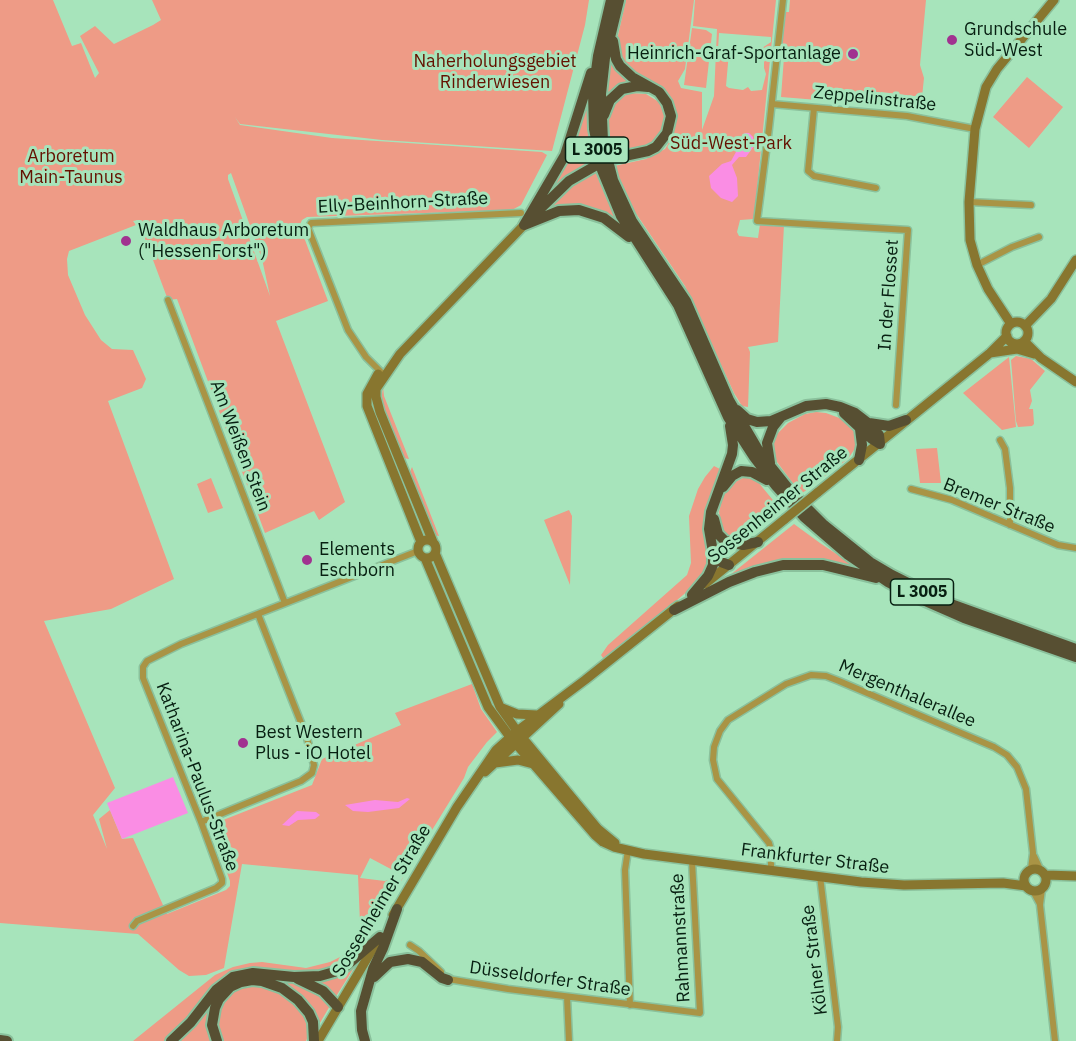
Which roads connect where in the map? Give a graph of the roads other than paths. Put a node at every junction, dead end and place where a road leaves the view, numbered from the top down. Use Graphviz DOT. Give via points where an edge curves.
graph roads {
  1 [pos="611,0"];
  2 [pos="619,0"];
  3 [pos="783,0"];
  4 [pos="1054,0"];
  5 [pos="613,27"];
  6 [pos="600,47"];
  7 [pos="651,87"];
  8 [pos="772,104"];
  9 [pos="814,108"];
  10 [pos="601,127"];
  11 [pos="975,129"];
  12 [pos="615,159"];
  13 [pos="595,166"];
  14 [pos="876,188"];
  15 [pos="969,202"];
  16 [pos="1031,205"];
  17 [pos="520,213"];
  18 [pos="524,225"];
  19 [pos="1040,237"];
  20 [pos="639,245"];
  21 [pos="1076,260"];
  22 [pos="977,265"];
  23 [pos="168,300"];
  24 [pos="1011,324"];
  25 [pos="1025,326"];
  26 [pos="1009,339"];
  27 [pos="1024,340"];
  28 [pos="990,353"];
  29 [pos="1041,358"];
  30 [pos="382,373"];
  31 [pos="1076,382"];
  32 [pos="729,400"];
  33 [pos="896,405"];
  34 [pos="782,416"];
  35 [pos="728,417"];
  36 [pos="906,420"];
  37 [pos="864,426"];
  38 [pos="1000,440"];
  39 [pos="880,444"];
  40 [pos="859,460"];
  41 [pos="774,472"];
  42 [pos="776,486"];
  43 [pos="911,489"];
  44 [pos="1010,525"];
  45 [pos="433,542"];
  46 [pos="758,542"];
  47 [pos="1076,548"];
  48 [pos="421,551"];
  49 [pos="713,552"];
  50 [pos="435,553"];
  51 [pos="729,565"];
  52 [pos="888,582"];
  53 [pos="692,595"];
  54 [pos="285,603"];
  55 [pos="674,610"];
  56 [pos="258,614"];
  57 [pos="453,625"];
  58 [pos="468,633"];
  59 [pos="1076,649"];
  60 [pos="1076,657"];
  61 [pos="585,680"];
  62 [pos="500,707"];
  63 [pos="537,715"];
  64 [pos="516,737"];
  65 [pos="495,763"];
  66 [pos="536,766"];
  67 [pos="478,779"];
  68 [pos="201,822"];
  69 [pos="626,850"];
  70 [pos="692,861"];
  71 [pos="771,869"];
  72 [pos="820,876"];
  73 [pos="1076,876"];
  74 [pos="1036,880"];
  75 [pos="397,909"];
  76 [pos="133,926"];
  77 [pos="380,937"];
  78 [pos="410,945"];
  79 [pos="294,977"];
  80 [pos="448,980"];
  81 [pos="567,996"];
  82 [pos="630,1005"];
  83 [pos="338,1008"];
  84 [pos="361,1011"];
  85 [pos="700,1013"];
  86 [pos="0,1040"];
  87 [pos="6,1041"];
  88 [pos="171,1041"];
  89 [pos="217,1041"];
  90 [pos="316,1041"];
  91 [pos="365,1041"];
  92 [pos="568,1041"];
  93 [pos="837,1041"];
  94 [pos="1055,1041"];
  1 -- 6 [label="highway, L 3005"];
  2 -- 5 [label="highway, L 3005"];
  3 -- 8 [label="street"];
  4 -- 11 [label="street" via="997,69 986,87"];
  5 -- 7 [label="highway" via="616,59 626,72"];
  5 -- 10 [label="highway, L 3005" via="601,84"];
  6 -- 18 [label="highway" via="565,155"];
  6 -- 20 [label="highway, L 3005" via="592,107 599,159 614,203"];
  7 -- 10 [label="highway" via="630,86 615,94 606,106"];
  7 -- 12 [label="highway" via="669,107 667,133 652,149"];
  8 -- 9 [label="street, Zeppelinstraße"];
  8 -- 33 [label="street, In der Flosset" via="757,221 908,230"];
  9 -- 11 [label="street, Zeppelinstraße" via="907,116"];
  9 -- 14 [label="street" via="808,171 814,176"];
  10 -- 32 [label="highway, L 3005" via="606,157 621,200 686,301"];
  11 -- 15 [label="street"];
  13 -- 18 [label="highway" via="569,181"];
  15 -- 16 [label="street"];
  15 -- 22 [label="street" via="969,234"];
  17 -- 30 [label="street, Elly-Beinhorn-Straße" via="311,223 308,228 348,330"];
  18 -- 20 [label="highway" via="560,211 590,212 614,223"];
  18 -- 30 [label="street"];
  19 -- 22 [label="street"];
  20 -- 35 [label="highway, L 3005" via="678,305"];
  21 -- 25 [label="street" via="1057,291"];
  22 -- 24 [label="street"];
  23 -- 54 [label="street, Am Weißen Stein"];
  24 -- 25 [label="street"];
  24 -- 26 [label="street, Sossenheimer Straße" via="1007,331"];
  25 -- 27 [label="street" via="1028,335"];
  26 -- 27 [label="street" via="1018,343"];
  26 -- 28 [label="street, Sossenheimer Straße"];
  27 -- 29 [label="street"];
  28 -- 29 [label="street" via="1022,349"];
  28 -- 36 [label="street, Sossenheimer Straße"];
  29 -- 31 [label="street"];
  30 -- 45 [label="street" via="376,389 378,405"];
  30 -- 48 [label="street" via="369,388 367,406"];
  32 -- 34 [label="highway" via="752,421 771,421"];
  32 -- 41 [label="highway, L 3005"];
  34 -- 37 [label="highway" via="806,406 833,405 849,410"];
  34 -- 41 [label="highway" via="767,442"];
  35 -- 42 [label="highway, L 3005"];
  35 -- 49 [label="highway" via="733,449 711,512"];
  36 -- 37 [label="highway" via="890,426"];
  36 -- 39 [label="street, Sossenheimer Straße"];
  37 -- 39 [label="highway" via="879,435"];
  37 -- 40 [label="highway"];
  38 -- 44 [label="street" via="1005,448 1010,488"];
  39 -- 40 [label="street, Sossenheimer Straße"];
  40 -- 46 [label="street, Sossenheimer Straße, bridge"];
  41 -- 59 [label="highway, L 3005" via="824,525 891,575 948,603"];
  42 -- 46 [label="highway" via="758,474 741,471 724,485 716,506 716,528 725,541 742,545"];
  42 -- 52 [label="highway, L 3005" via="831,542"];
  43 -- 44 [label="street, Bremer Straße"];
  44 -- 47 [label="street, Bremer Straße" via="1058,545"];
  45 -- 48 [label="street" via="425,540"];
  45 -- 50 [label="street"];
  46 -- 51 [label="street, Sossenheimer Straße"];
  48 -- 50 [label="street" via="432,556"];
  48 -- 54 [label="street, Katharina-Paulus-Straße"];
  48 -- 57 [label="street"];
  49 -- 51 [label="highway" via="718,560"];
  49 -- 53 [label="highway" via="711,571"];
  50 -- 58 [label="street"];
  51 -- 53 [label="street, Sossenheimer Straße"];
  52 -- 55 [label="highway" via="823,565 783,566 729,582"];
  52 -- 60 [label="highway, L 3005" via="964,618"];
  53 -- 55 [label="street, Sossenheimer Straße"];
  54 -- 56 [label="street, Katharina-Paulus-Straße"];
  55 -- 61 [label="street, Sossenheimer Straße"];
  56 -- 68 [label="street" via="307,738 314,765 312,773"];
  56 -- 68 [label="street, Katharina-Paulus-Straße" via="173,648 143,667 143,678"];
  57 -- 58 [label="street" via="459,632"];
  57 -- 64 [label="street" via="488,707"];
  58 -- 62 [label="street"];
  61 -- 63 [label="street, Sossenheimer Straße"];
  61 -- 64 [label="street, Sossenheimer Straße"];
  62 -- 63 [label="street" via="517,714"];
  62 -- 64 [label="street"];
  63 -- 64 [label="street, Sossenheimer Straße"];
  64 -- 65 [label="street, Sossenheimer Straße"];
  64 -- 66 [label="street, Frankfurter Straße"];
  64 -- 67 [label="street, Sossenheimer Straße" via="492,755"];
  64 -- 69 [label="street, Frankfurter Straße" via="598,829"];
  65 -- 66 [label="street" via="523,760"];
  65 -- 67 [label="street, Sossenheimer Straße"];
  66 -- 69 [label="street, Frankfurter Straße" via="598,838"];
  67 -- 75 [label="street, Sossenheimer Straße" via="457,807"];
  68 -- 76 [label="street, Katharina-Paulus-Straße" via="222,883"];
  69 -- 70 [label="street, Frankfurter Straße"];
  69 -- 82 [label="street"];
  70 -- 71 [label="street, Frankfurter Straße"];
  70 -- 85 [label="street, Rahmannstraße"];
  71 -- 72 [label="street, Frankfurter Straße"];
  71 -- 74 [label="street, Mergenthalerallee" via="769,843 717,778 714,747 728,720 786,684 811,675 839,681 994,747 1013,760 1026,789"];
  72 -- 74 [label="street, Frankfurter Straße" via="904,885"];
  72 -- 93 [label="street, Kölner Straße"];
  73 -- 74 [label="street, Frankfurter Straße"];
  74 -- 94 [label="street, Mergenthalerallee"];
  75 -- 77 [label="street, Sossenheimer Straße"];
  75 -- 84 [label="highway"];
  77 -- 79 [label="highway" via="334,972"];
  77 -- 83 [label="street, Sossenheimer Straße"];
  78 -- 80 [label="street, Düsseldorfer Straße"];
  79 -- 83 [label="highway" via="323,992"];
  79 -- 88 [label="highway" via="253,973 233,977 216,990"];
  80 -- 81 [label="street, Düsseldorfer Straße"];
  80 -- 84 [label="highway" via="416,960 390,962 373,979"];
  81 -- 82 [label="street, Düsseldorfer Straße"];
  81 -- 92 [label="street"];
  82 -- 85 [label="street, Düsseldorfer Straße"];
  83 -- 90 [label="street, Sossenheimer Straße"];
  84 -- 91 [label="highway"];
  86 -- 87 [label="highway"];
  89 -- 90 [label="highway" via="212,1025 219,999 230,987 252,980 282,988 298,1000 313,1022"];
}
